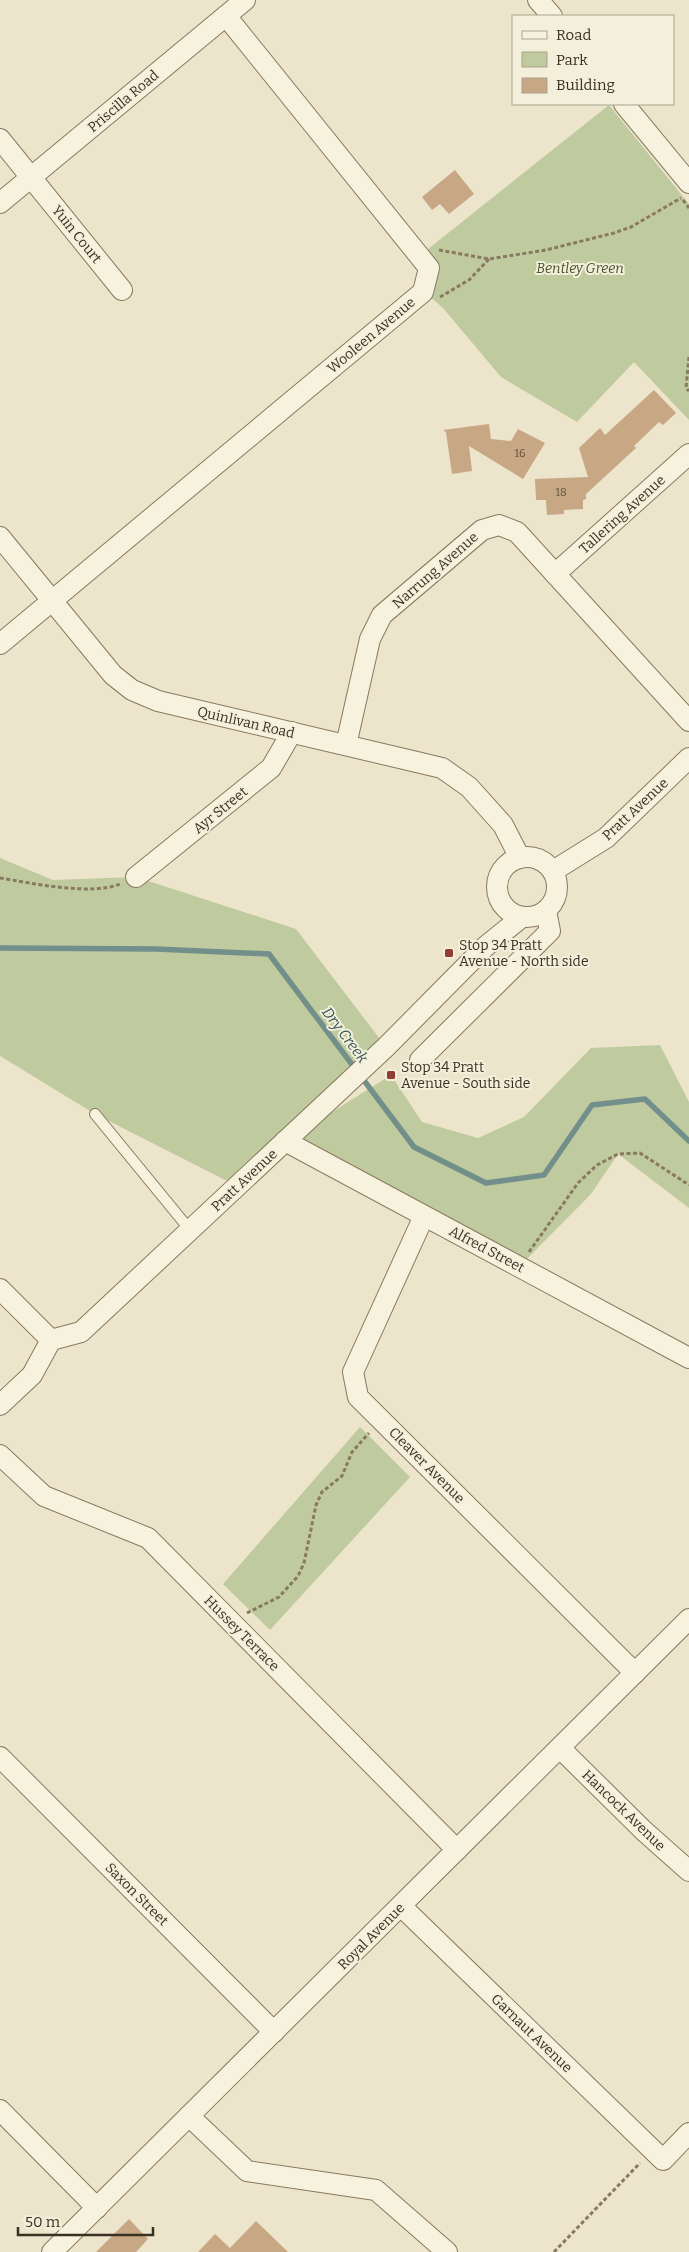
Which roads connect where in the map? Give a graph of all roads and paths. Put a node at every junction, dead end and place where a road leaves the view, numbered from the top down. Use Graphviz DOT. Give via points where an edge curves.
graph roads {
  1 [pos="246,0"];
  2 [pos="538,0"];
  3 [pos="551,15"];
  4 [pos="226,16"];
  5 [pos="625,105"];
  6 [pos="0,139"];
  7 [pos="31,177"];
  8 [pos="689,183"];
  9 [pos="689,192"];
  10 [pos="0,203"];
  11 [pos="431,249"];
  12 [pos="489,259"];
  13 [pos="441,289"];
  14 [pos="122,290"];
  15 [pos="689,357"];
  16 [pos="689,392"];
  17 [pos="689,454"];
  18 [pos="0,537"];
  19 [pos="555,574"];
  20 [pos="52,601"];
  21 [pos="0,644"];
  22 [pos="689,721"];
  23 [pos="292,732"];
  24 [pos="346,745"];
  25 [pos="689,758"];
  26 [pos="520,858"];
  27 [pos="554,871"];
  28 [pos="136,877"];
  29 [pos="0,878"];
  30 [pos="546,911"];
  31 [pos="514,912"];
  32 [pos="420,1060"];
  33 [pos="95,1114"];
  34 [pos="285,1141"];
  35 [pos="689,1185"];
  36 [pos="424,1216"];
  37 [pos="190,1230"];
  38 [pos="519,1267"];
  39 [pos="0,1289"];
  40 [pos="51,1340"];
  41 [pos="689,1358"];
  42 [pos="0,1405"];
  43 [pos="381,1420"];
  44 [pos="0,1455"];
  45 [pos="689,1619"];
  46 [pos="235,1626"];
  47 [pos="635,1673"];
  48 [pos="560,1748"];
  49 [pos="0,1757"];
  50 [pos="457,1850"];
  51 [pos="689,1871"];
  52 [pos="401,1906"];
  53 [pos="274,2032"];
  54 [pos="0,2110"];
  55 [pos="189,2116"];
  56 [pos="689,2133"];
  57 [pos="658,2155"];
  58 [pos="97,2208"];
  59 [pos="52,2252"];
  60 [pos="448,2252"];
  61 [pos="554,2252"];
  1 -- 4 [label="street, Priscilla Road"];
  2 -- 3 [label="street"];
  4 -- 7 [label="street, Priscilla Road"];
  4 -- 20 [label="street, Wooleen Avenue" via="429,268 423,292"];
  5 -- 8 [label="street"];
  6 -- 7 [label="street, Yuin Court"];
  7 -- 10 [label="street, Priscilla Road"];
  7 -- 14 [label="street, Yuin Court"];
  9 -- 12 [label="path" via="645,220 614,233 546,250"];
  11 -- 12 [label="path"];
  12 -- 13 [label="path" via="469,280 440,297"];
  15 -- 16 [label="path" via="686,388"];
  17 -- 19 [label="street, Tallering Avenue"];
  18 -- 20 [label="street, Quinlivan Road"];
  19 -- 22 [label="street, Narrung Avenue"];
  19 -- 24 [label="street, Narrung Avenue" via="516,532 500,525 482,530 382,615 370,639"];
  20 -- 21 [label="street"];
  20 -- 23 [label="street, Quinlivan Road" via="113,676 132,690 158,701"];
  23 -- 24 [label="street, Quinlivan Road"];
  23 -- 28 [label="street, Ayr Street" via="271,768"];
  24 -- 26 [label="street, Quinlivan Road" via="442,768 469,786 503,825"];
  25 -- 27 [label="street, Pratt Avenue" via="606,838"];
  26 -- 27 [label="street" via="542,860"];
  26 -- 31 [label="street" via="508,863 497,886 498,893"];
  27 -- 30 [label="street" via="557,893"];
  28 -- 29 [label="path" via="110,888 49,886"];
  30 -- 31 [label="street" via="532,917"];
  30 -- 32 [label="street" via="550,931"];
  31 -- 34 [label="street, Pratt Avenue" via="486,946 386,1047"];
  33 -- 37 [label="lane"];
  34 -- 36 [label="street, Alfred Street"];
  34 -- 37 [label="street, Pratt Avenue"];
  35 -- 38 [label="path" via="640,1153 618,1154 597,1165 578,1184"];
  36 -- 38 [label="street, Alfred Street"];
  36 -- 43 [label="street, Cleaver Avenue" via="353,1372 358,1397"];
  37 -- 40 [label="street, Pratt Avenue" via="81,1332"];
  38 -- 41 [label="street, Alfred Street"];
  39 -- 40 [label="street"];
  40 -- 42 [label="street" via="32,1375"];
  43 -- 46 [label="path" via="352,1452 342,1476 322,1492 316,1505 304,1563 292,1585 279,1597 248,1613"];
  43 -- 47 [label="street, Cleaver Avenue"];
  44 -- 46 [label="street, Hussey Terrace" via="44,1496 148,1538"];
  45 -- 47 [label="street, Royal Avenue"];
  46 -- 50 [label="street, Hussey Terrace"];
  47 -- 48 [label="street, Royal Avenue"];
  48 -- 50 [label="street, Royal Avenue"];
  48 -- 51 [label="street, Hancock Avenue"];
  49 -- 53 [label="street, Saxon Street"];
  50 -- 52 [label="street, Royal Avenue"];
  52 -- 53 [label="street, Royal Avenue"];
  52 -- 57 [label="street, Garnaut Avenue"];
  53 -- 55 [label="street, Royal Avenue"];
  54 -- 58 [label="street"];
  55 -- 58 [label="street, Royal Avenue"];
  55 -- 60 [label="street" via="247,2171 376,2190"];
  56 -- 57 [label="street"];
  57 -- 61 [label="path"];
  58 -- 59 [label="street, Royal Avenue"];
}
